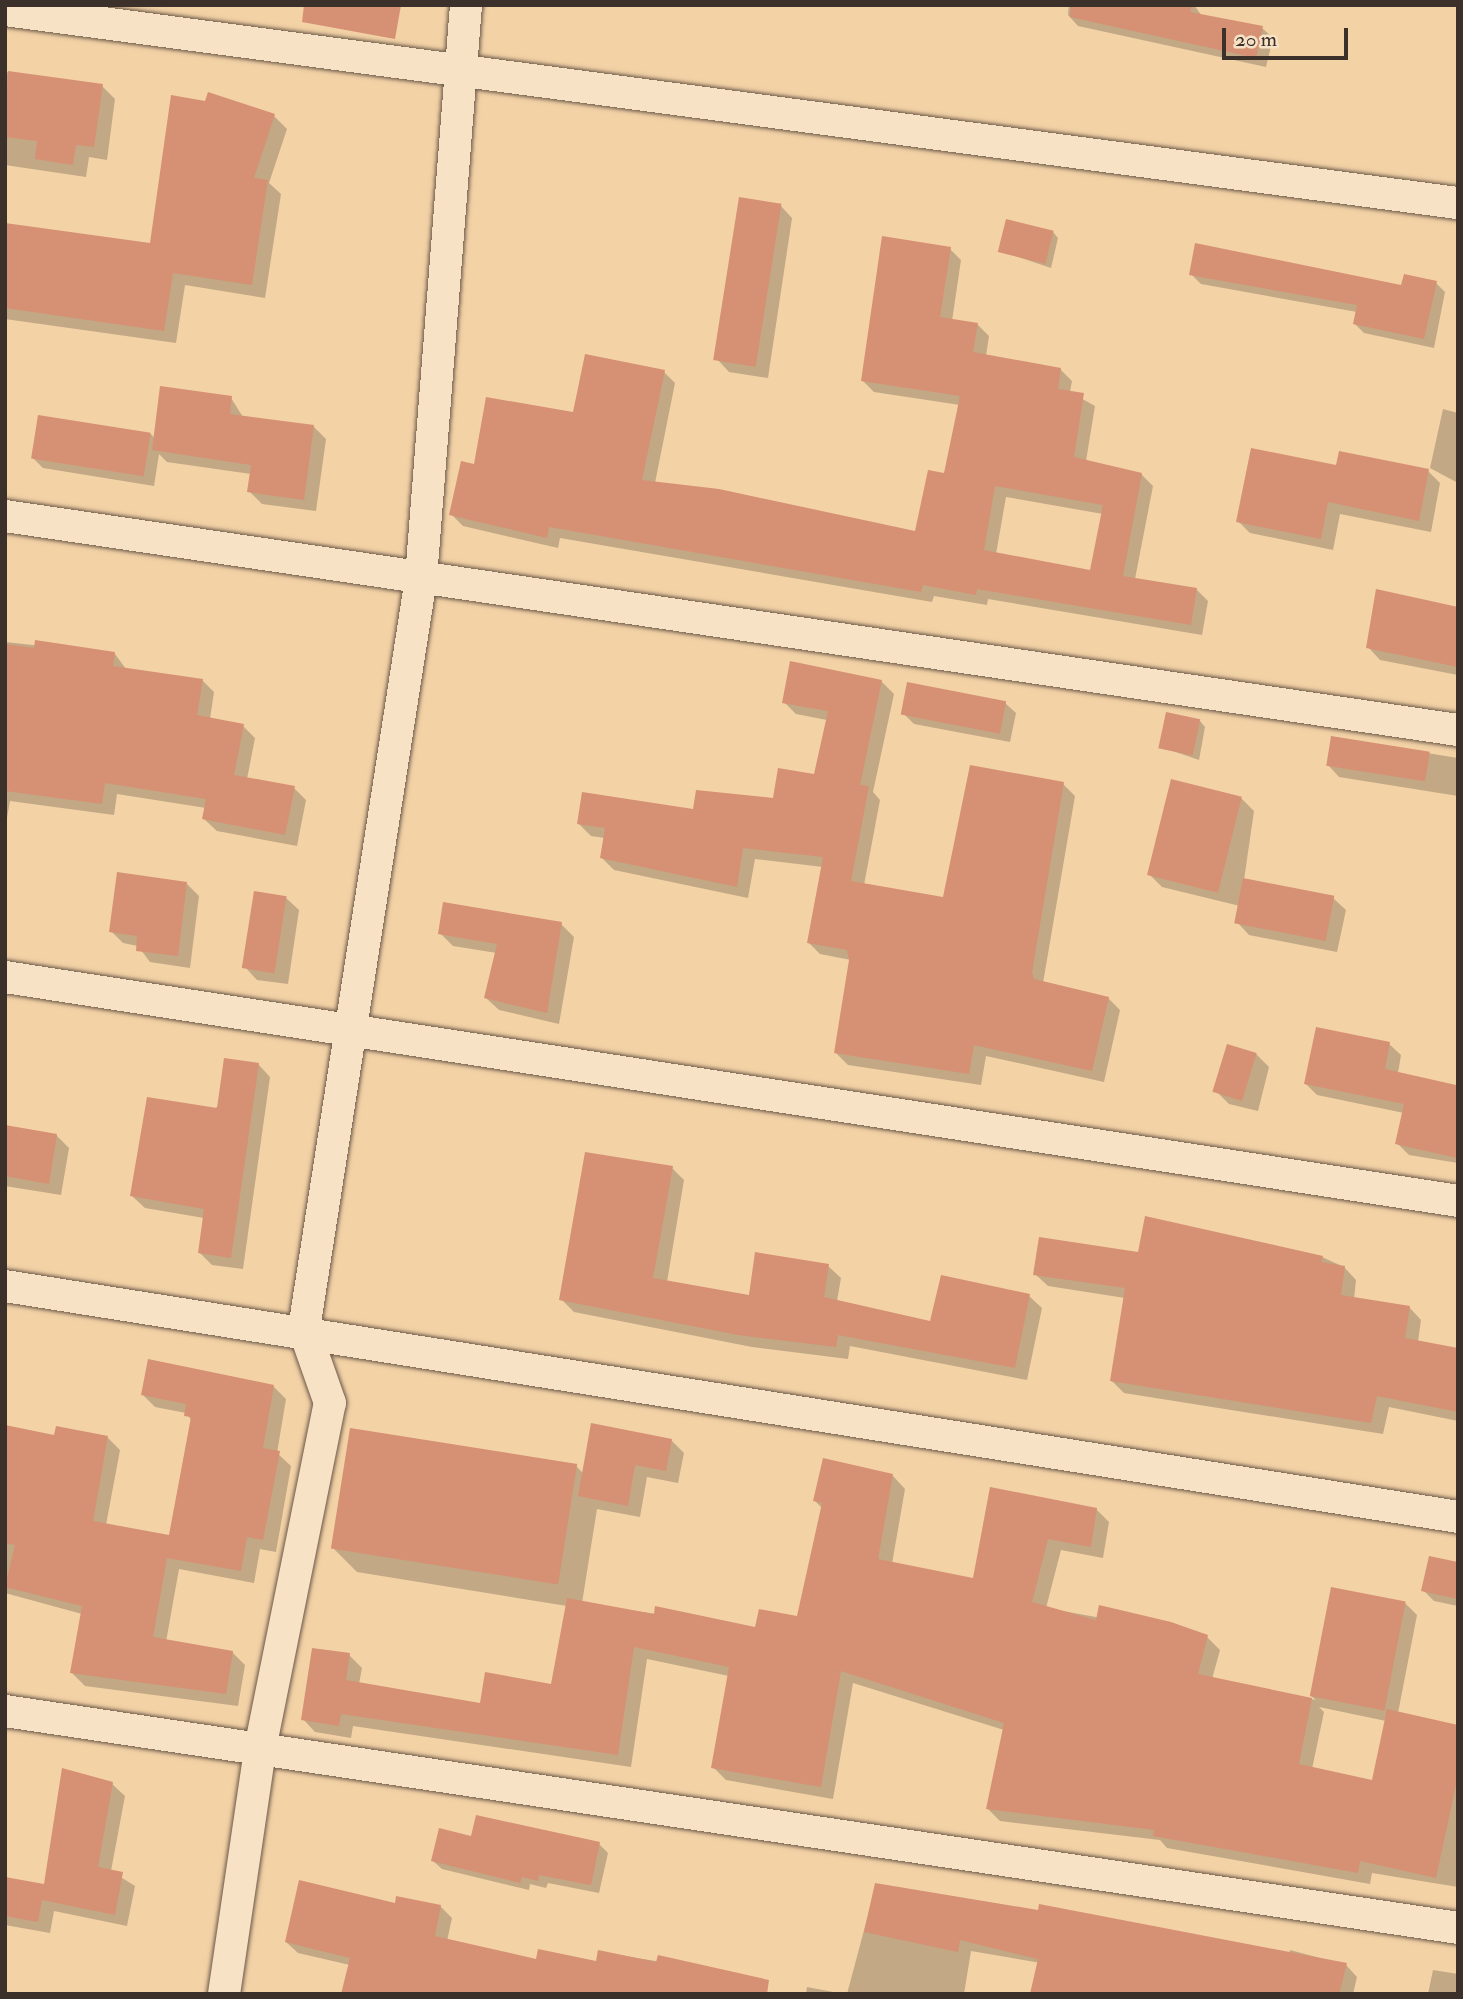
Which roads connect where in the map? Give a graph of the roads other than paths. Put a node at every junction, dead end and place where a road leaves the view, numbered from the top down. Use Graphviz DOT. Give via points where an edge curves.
graph roads {
  1 [pos="466,5"];
  2 [pos="5,10"];
  3 [pos="456,71"];
  4 [pos="1458,203"];
  5 [pos="5,516"];
  6 [pos="421,578"];
  7 [pos="1458,730"];
  8 [pos="5,977"];
  9 [pos="351,1030"];
  10 [pos="1458,1201"];
  11 [pos="5,1286"];
  12 [pos="304,1329"];
  13 [pos="1458,1517"];
  14 [pos="5,1711"];
  15 [pos="261,1744"];
  16 [pos="1458,1928"];
  17 [pos="224,1994"];
  1 -- 3 [label="street"];
  2 -- 3 [label="street"];
  3 -- 4 [label="street"];
  3 -- 6 [label="street"];
  5 -- 6 [label="street"];
  6 -- 7 [label="street"];
  6 -- 9 [label="street"];
  8 -- 9 [label="street"];
  9 -- 10 [label="street"];
  9 -- 12 [label="street"];
  11 -- 12 [label="street"];
  12 -- 13 [label="street"];
  12 -- 15 [label="street" via="330,1403"];
  14 -- 15 [label="street"];
  15 -- 16 [label="street"];
  15 -- 17 [label="street"];
}
